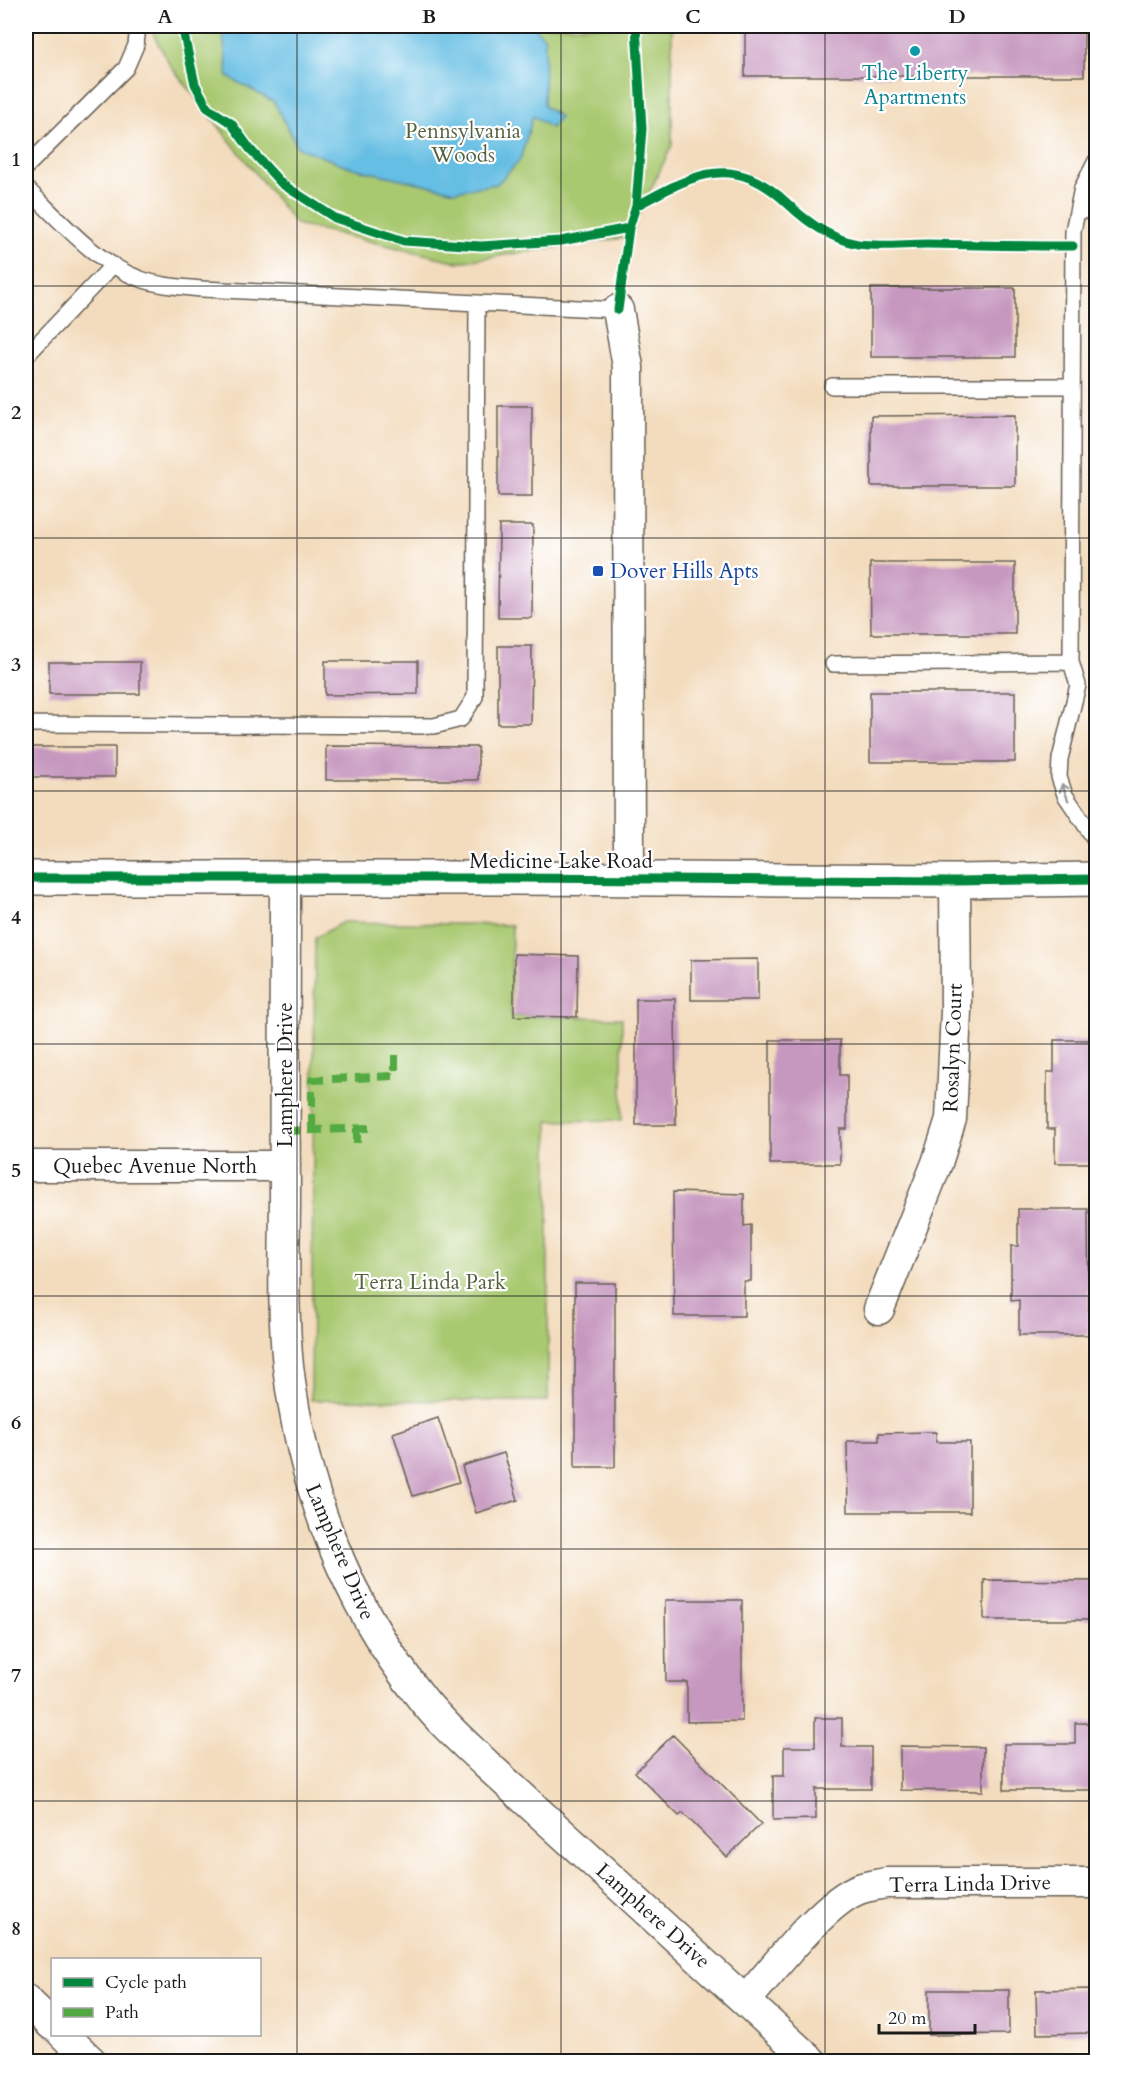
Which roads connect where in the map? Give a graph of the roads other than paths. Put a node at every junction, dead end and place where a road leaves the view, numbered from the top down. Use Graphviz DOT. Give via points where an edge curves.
graph roads {
  1 [pos="138,26"];
  2 [pos="1096,161"];
  3 [pos="26,167"];
  4 [pos="26,188"];
  5 [pos="1078,210"];
  6 [pos="1096,211"];
  7 [pos="113,265"];
  8 [pos="477,304"];
  9 [pos="618,310"];
  10 [pos="26,356"];
  11 [pos="832,386"];
  12 [pos="1071,386"];
  13 [pos="1071,662"];
  14 [pos="833,664"];
  15 [pos="26,722"];
  16 [pos="1096,841"];
  17 [pos="26,878"];
  18 [pos="285,878"];
  19 [pos="629,879"];
  20 [pos="1096,879"];
  21 [pos="955,881"];
  22 [pos="26,1166"];
  23 [pos="285,1166"];
  24 [pos="879,1309"];
  25 [pos="1096,1883"];
  26 [pos="26,2000"];
  27 [pos="746,2000"];
  28 [pos="51,2024"];
  29 [pos="65,2036"];
  30 [pos="92,2061"];
  31 [pos="812,2061"];
  1 -- 3 [label="lane" via="136,45 126,68"];
  2 -- 5 [label="lane" via="1082,188"];
  4 -- 7 [label="lane"];
  5 -- 6 [label="lane"];
  5 -- 12 [label="lane" via="1073,231"];
  7 -- 8 [label="lane" via="139,278 182,287"];
  7 -- 10 [label="lane"];
  8 -- 9 [label="lane"];
  8 -- 15 [label="lane" via="475,697 461,718 434,726"];
  9 -- 19 [label="street" via="628,367"];
  11 -- 12 [label="lane"];
  12 -- 13 [label="lane"];
  13 -- 14 [label="lane"];
  16 -- 13 [label="lane, one-way" via="1074,812 1059,777 1078,685"];
  17 -- 18 [label="street, Medicine Lake Road"];
  18 -- 19 [label="street, Medicine Lake Road"];
  18 -- 23 [label="street, Lamphere Drive"];
  19 -- 21 [label="street, Medicine Lake Road"];
  20 -- 21 [label="street, Medicine Lake Road"];
  21 -- 24 [label="street, Rosalyn Court" via="956,1011 951,1119"];
  22 -- 23 [label="street, Quebec Avenue North"];
  23 -- 27 [label="street, Lamphere Drive" via="288,1365 308,1477 336,1554 373,1629 441,1720"];
  25 -- 27 [label="street, Terra Linda Drive" via="886,1883 858,1890 836,1902"];
  26 -- 28 [label="street"];
  27 -- 31 [label="street, Lamphere Drive"];
  29 -- 30 [label="street"];
}
